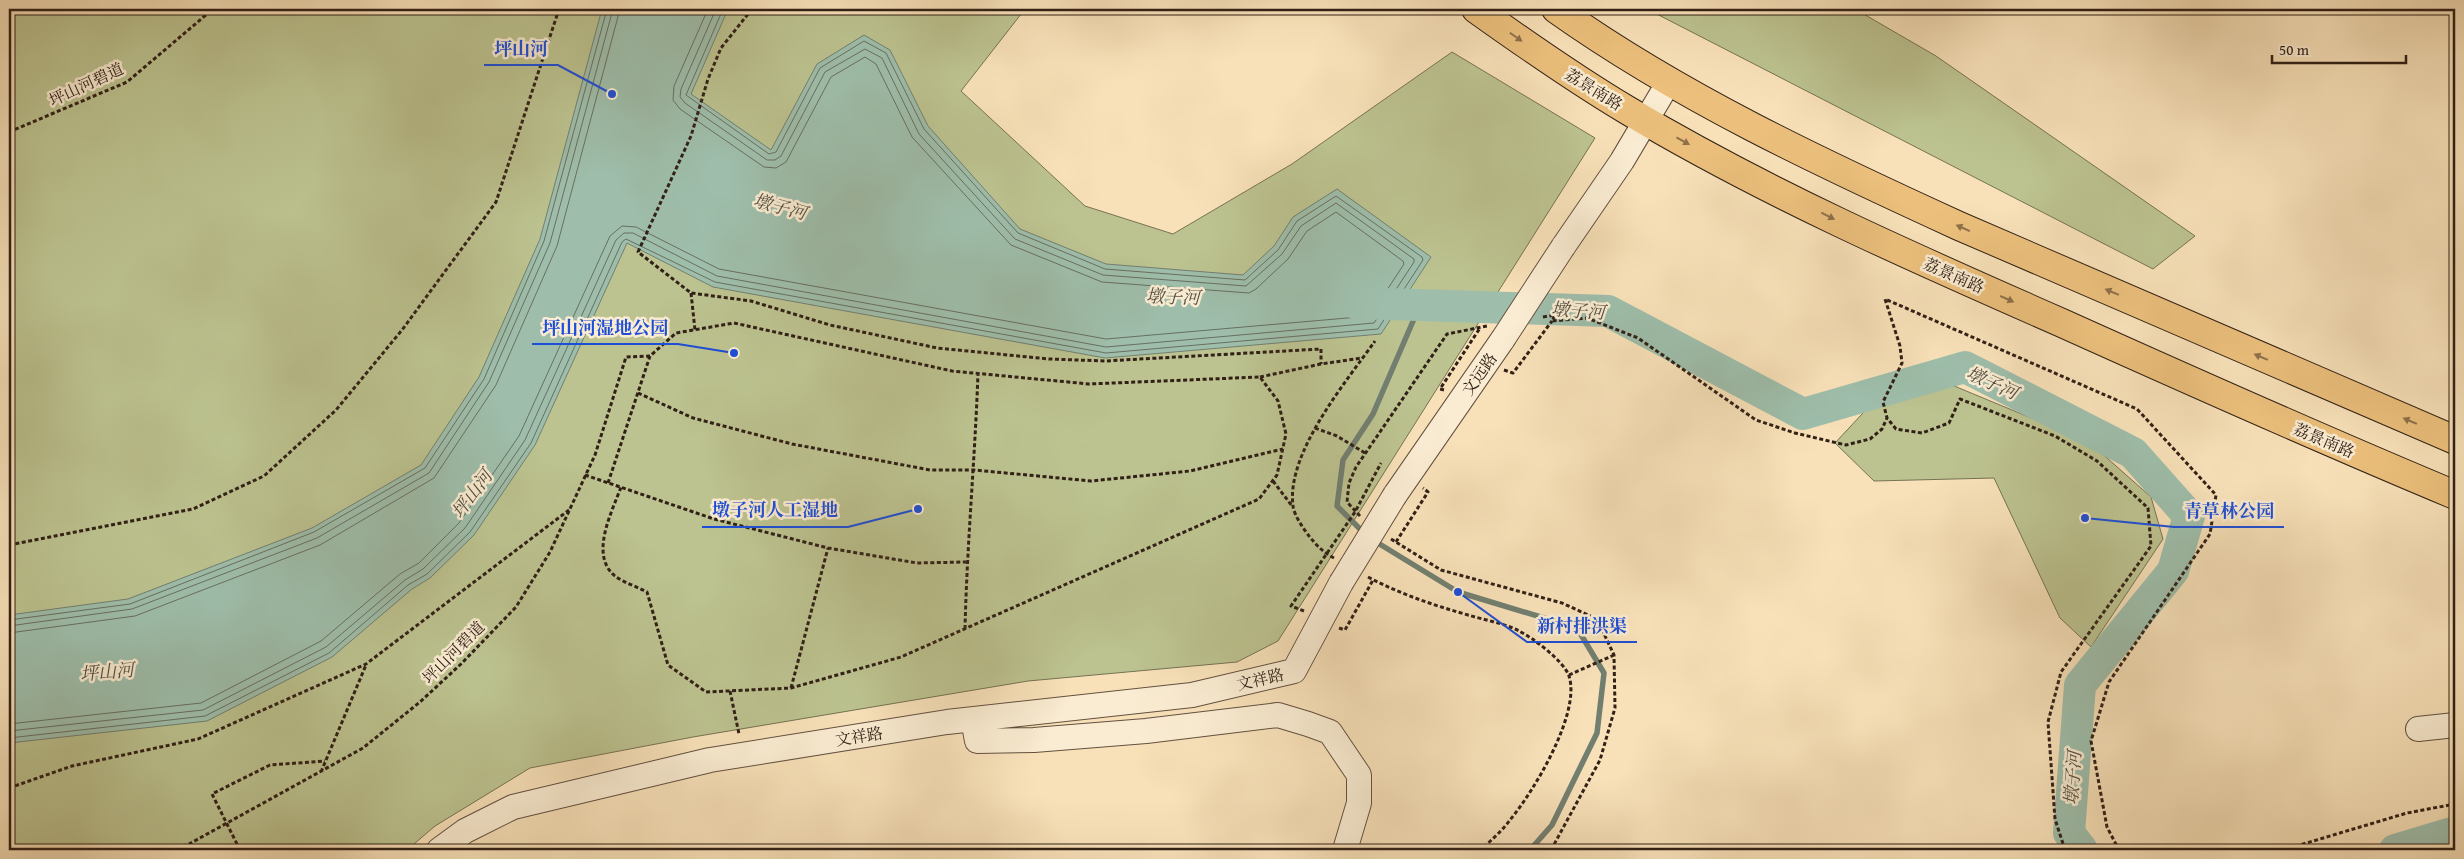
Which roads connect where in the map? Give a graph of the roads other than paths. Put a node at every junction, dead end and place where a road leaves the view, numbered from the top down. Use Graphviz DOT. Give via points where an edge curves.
graph roads {
  1 [pos="1476,9"];
  2 [pos="1556,9"];
  3 [pos="1670,80"];
  4 [pos="1647,121"];
  5 [pos="2455,440"];
  6 [pos="2455,495"];
  7 [pos="1294,671"];
  8 [pos="973,719"];
  9 [pos="2455,725"];
  10 [pos="2418,729"];
  11 [pos="439,850"];
  12 [pos="1345,850"];
  1 -- 4 [label="main road, 荔景南路, one-way" via="1550,61"];
  2 -- 3 [label="main road"];
  3 -- 4 [label="street, 文远路"];
  5 -- 3 [label="main road, one-way" via="1950,222 1809,154"];
  4 -- 6 [label="main road, 荔景南路, one-way" via="1878,240 2326,441"];
  4 -- 7 [label="street, 文远路, bridge" via="1564,247 1496,332 1395,495 1341,572"];
  7 -- 8 [label="street, 文祥路" via="1192,695"];
  8 -- 11 [label="street, 文祥路" via="710,760 513,807 465,831"];
  8 -- 12 [label="street" via="977,741 1146,731 1278,715 1308,724 1330,732 1359,775 1359,803"];
  9 -- 10 [label="street"];
}
